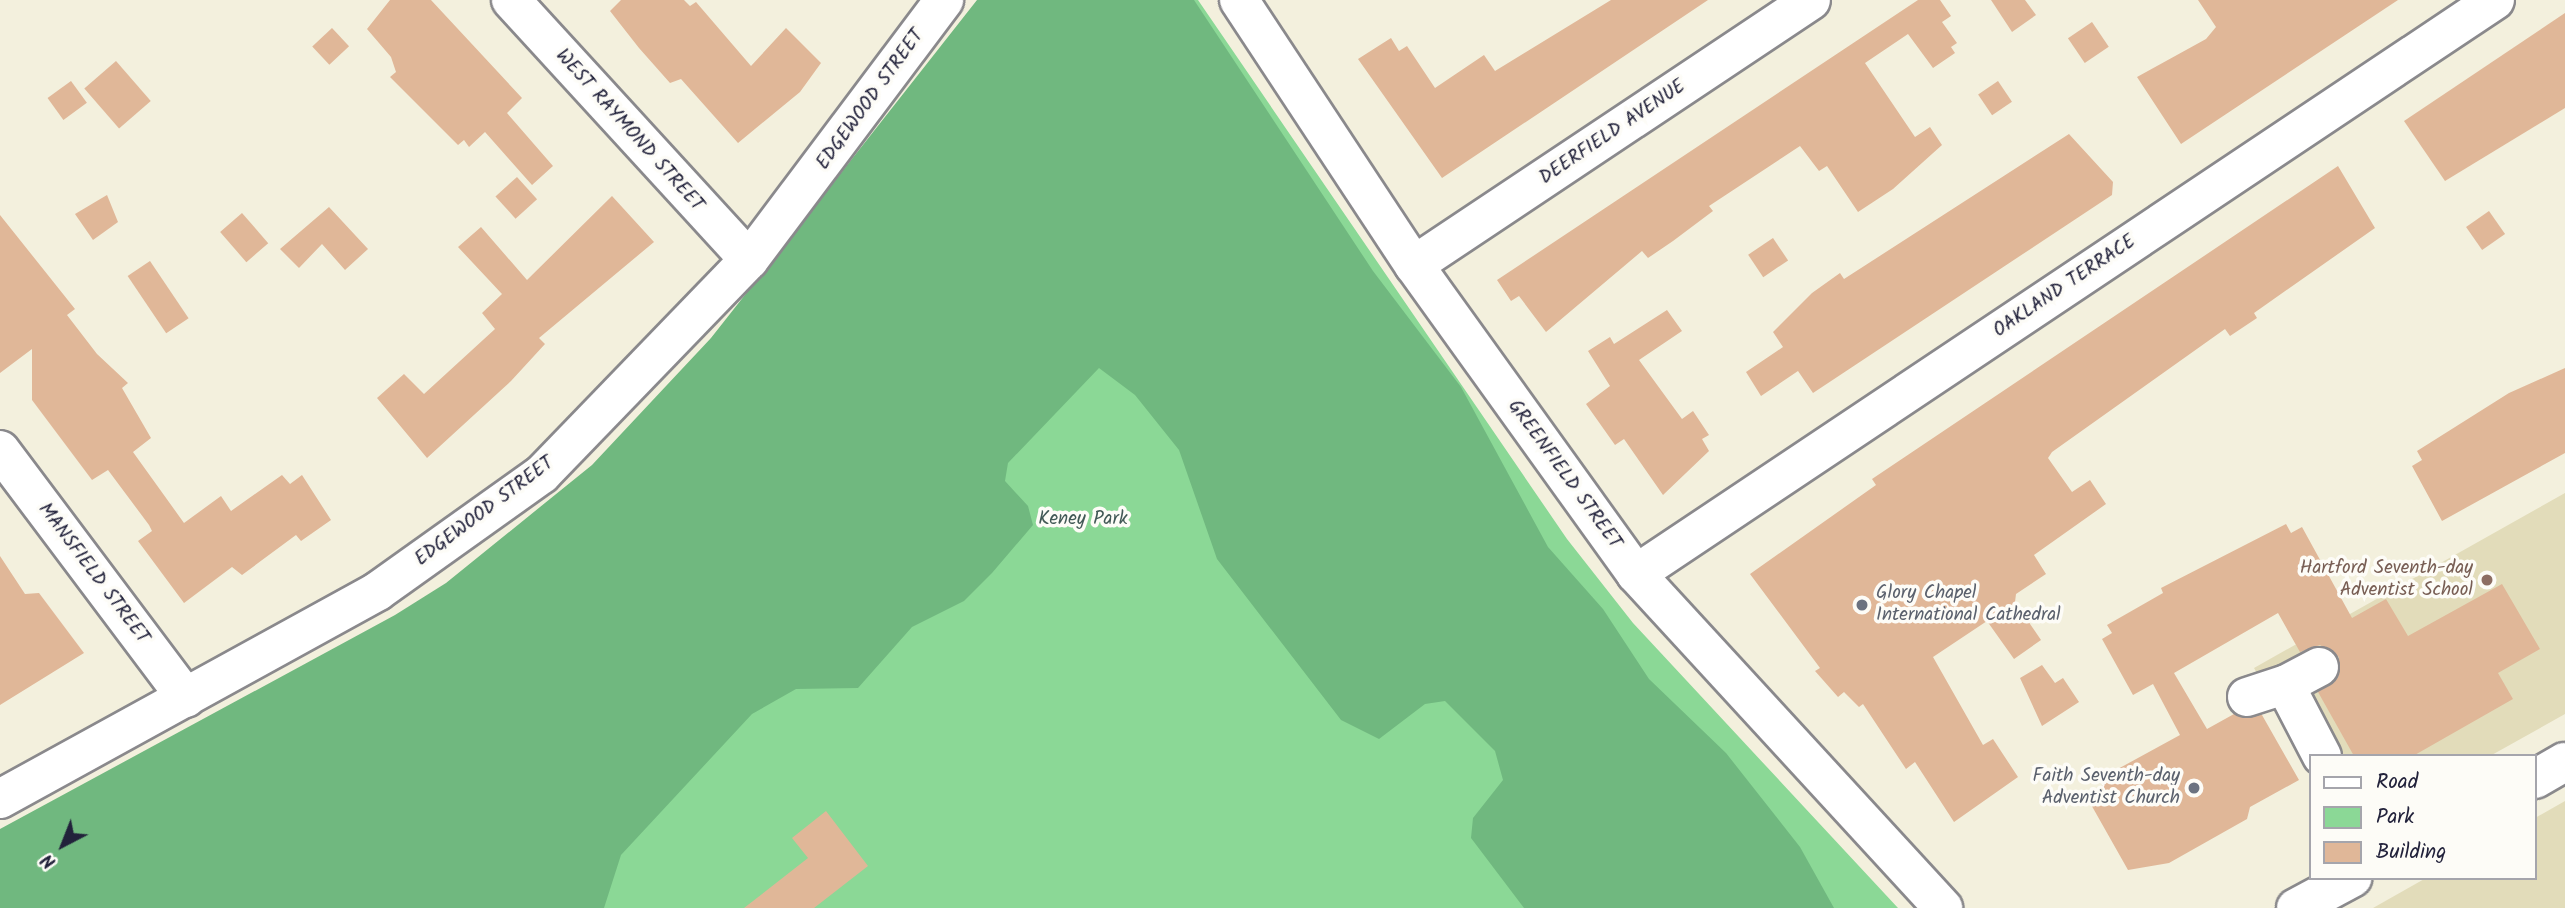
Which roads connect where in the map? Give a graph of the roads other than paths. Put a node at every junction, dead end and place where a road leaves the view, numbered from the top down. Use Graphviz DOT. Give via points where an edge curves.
graph roads {
  1 [pos="511,0"];
  2 [pos="944,0"];
  3 [pos="1239,0"];
  4 [pos="1811,0"];
  5 [pos="2495,0"];
  6 [pos="749,260"];
  7 [pos="1414,265"];
  8 [pos="0,450"];
  9 [pos="1636,574"];
  10 [pos="2319,667"];
  11 [pos="2285,685"];
  12 [pos="2247,697"];
  13 [pos="187,698"];
  14 [pos="2321,754"];
  15 [pos="2565,762"];
  16 [pos="2537,778"];
  17 [pos="0,799"];
  18 [pos="2348,880"];
  19 [pos="1943,908"];
  20 [pos="2296,908"];
  1 -- 6 [label="street, WEST RAYMOND STREET"];
  2 -- 6 [label="street, EDGEWOOD STREET"];
  3 -- 7 [label="street, GREENFIELD STREET"];
  4 -- 7 [label="street, DEERFIELD AVENUE"];
  5 -- 9 [label="street, OAKLAND TERRACE"];
  6 -- 13 [label="street, EDGEWOOD STREET" via="542,474 378,591"];
  7 -- 9 [label="street, GREENFIELD STREET"];
  8 -- 13 [label="street, MANSFIELD STREET"];
  9 -- 19 [label="street, GREENFIELD STREET"];
  10 -- 11 [label="street"];
  11 -- 12 [label="street"];
  11 -- 14 [label="street"];
  13 -- 17 [label="street, EDGEWOOD STREET"];
  15 -- 16 [label="street"];
  18 -- 20 [label="street"];
}
